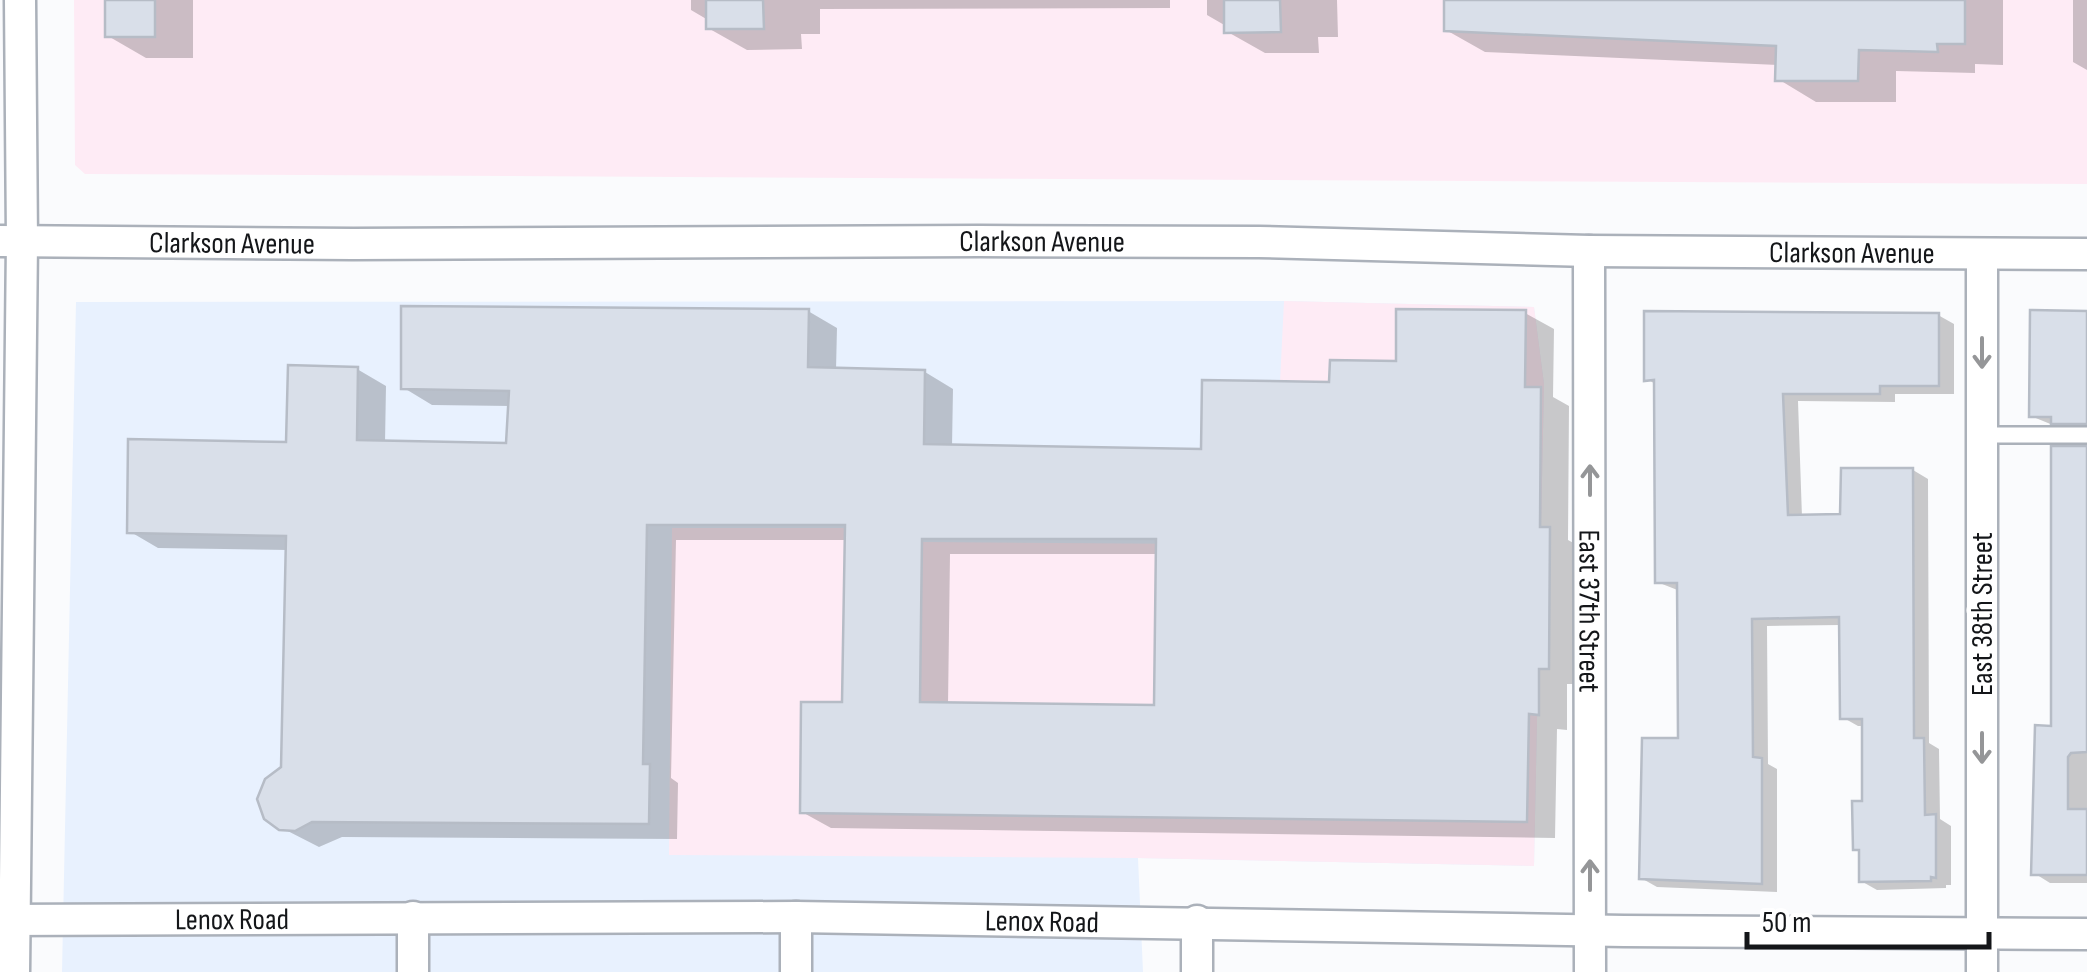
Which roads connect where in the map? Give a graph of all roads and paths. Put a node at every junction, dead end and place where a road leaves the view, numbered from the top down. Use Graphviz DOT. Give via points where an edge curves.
graph roads {
  1 [pos="20,0"];
  2 [pos="11,241"];
  3 [pos="1590,251"];
  4 [pos="2087,254"];
  5 [pos="1982,256"];
  6 [pos="1982,435"];
  7 [pos="2087,435"];
  8 [pos="796,916"];
  9 [pos="413,917"];
  10 [pos="7,920"];
  11 [pos="1197,922"];
  12 [pos="1590,930"];
  13 [pos="1982,933"];
  14 [pos="2087,934"];
  15 [pos="14,972"];
  16 [pos="413,972"];
  17 [pos="796,972"];
  18 [pos="1197,972"];
  19 [pos="1590,972"];
  20 [pos="1982,972"];
  1 -- 2 [label="street"];
  2 -- 3 [label="street, Clarkson Avenue" via="1259,242"];
  2 -- 10 [label="street"];
  3 -- 5 [label="street, Clarkson Avenue"];
  12 -- 3 [label="street, East 37th Street, one-way"];
  4 -- 5 [label="street, Clarkson Avenue"];
  5 -- 6 [label="street, East 38th Street, one-way"];
  6 -- 7 [label="lane"];
  6 -- 13 [label="street, East 38th Street, one-way"];
  8 -- 9 [label="street, Lenox Road"];
  8 -- 11 [label="street, Lenox Road"];
  8 -- 17 [label="street"];
  9 -- 10 [label="street, Lenox Road"];
  9 -- 16 [label="street"];
  10 -- 15 [label="street"];
  11 -- 12 [label="street, Lenox Road"];
  11 -- 18 [label="street"];
  12 -- 13 [label="street, Lenox Road"];
  12 -- 19 [label="street, East 37th Street"];
  13 -- 14 [label="street, Lenox Road"];
  13 -- 20 [label="street, East 38th Street"];
}
